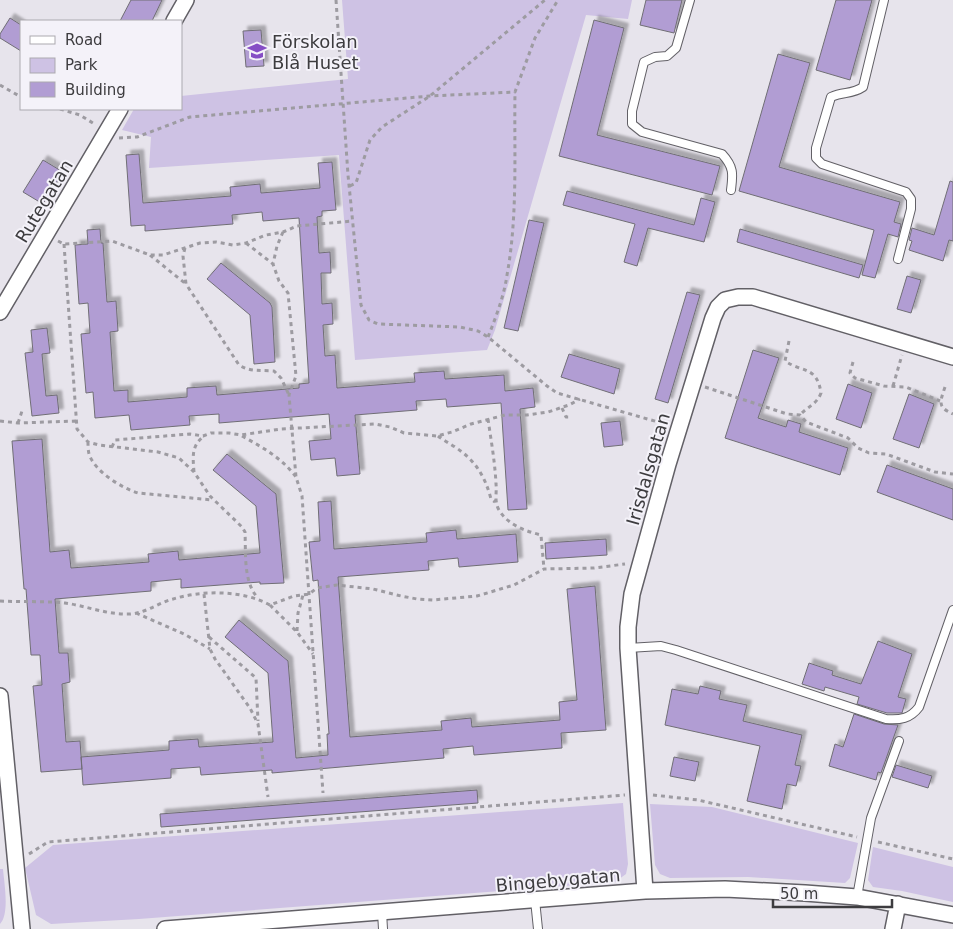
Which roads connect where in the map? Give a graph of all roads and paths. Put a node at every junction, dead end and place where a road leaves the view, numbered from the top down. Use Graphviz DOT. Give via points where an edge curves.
graph roads {
  1 [pos="186,0"];
  2 [pos="336,0"];
  3 [pos="545,0"];
  4 [pos="558,0"];
  5 [pos="690,0"];
  6 [pos="884,0"];
  7 [pos="175,20"];
  8 [pos="0,85"];
  9 [pos="515,92"];
  10 [pos="20,96"];
  11 [pos="430,96"];
  12 [pos="344,103"];
  13 [pos="63,110"];
  14 [pos="119,110"];
  15 [pos="106,131"];
  16 [pos="350,186"];
  17 [pos="731,190"];
  18 [pos="353,220"];
  19 [pos="49,230"];
  20 [pos="283,232"];
  21 [pos="246,243"];
  22 [pos="64,244"];
  23 [pos="185,248"];
  24 [pos="150,255"];
  25 [pos="898,259"];
  26 [pos="273,264"];
  27 [pos="186,284"];
  28 [pos="2,303"];
  29 [pos="488,337"];
  30 [pos="789,341"];
  31 [pos="906,343"];
  32 [pos="953,356"];
  33 [pos="853,362"];
  34 [pos="693,383"];
  35 [pos="893,386"];
  36 [pos="945,387"];
  37 [pos="289,395"];
  38 [pos="581,399"];
  39 [pos="940,401"];
  40 [pos="23,408"];
  41 [pos="562,408"];
  42 [pos="953,414"];
  43 [pos="800,415"];
  44 [pos="572,417"];
  45 [pos="488,419"];
  46 [pos="0,420"];
  47 [pos="76,421"];
  48 [pos="18,423"];
  49 [pos="679,428"];
  50 [pos="292,430"];
  51 [pos="203,436"];
  52 [pos="241,436"];
  53 [pos="437,436"];
  54 [pos="88,442"];
  55 [pos="112,447"];
  56 [pos="194,472"];
  57 [pos="953,474"];
  58 [pos="296,477"];
  59 [pos="214,500"];
  60 [pos="496,502"];
  61 [pos="641,562"];
  62 [pos="544,569"];
  63 [pos="204,594"];
  64 [pos="310,594"];
  65 [pos="303,595"];
  66 [pos="258,598"];
  67 [pos="0,601"];
  68 [pos="270,605"];
  69 [pos="953,610"];
  70 [pos="136,613"];
  71 [pos="296,632"];
  72 [pos="209,637"];
  73 [pos="628,648"];
  74 [pos="210,649"];
  75 [pos="314,655"];
  76 [pos="0,696"];
  77 [pos="258,724"];
  78 [pos="898,741"];
  79 [pos="2,748"];
  80 [pos="323,793"];
  81 [pos="639,794"];
  82 [pos="268,797"];
  83 [pos="868,839"];
  84 [pos="14,854"];
  85 [pos="953,859"];
  86 [pos="644,891"];
  87 [pos="857,897"];
  88 [pos="535,900"];
  89 [pos="898,904"];
  90 [pos="382,912"];
  91 [pos="953,915"];
  92 [pos="22,929"];
  93 [pos="165,929"];
  94 [pos="384,929"];
  95 [pos="538,929"];
  96 [pos="893,929"];
  1 -- 7 [label="street"];
  2 -- 12 [label="path"];
  3 -- 11 [label="path"];
  4 -- 9 [label="path" via="535,38"];
  5 -- 17 [label="lane" via="676,48 667,56 644,62 632,124 642,132 722,154 731,163"];
  6 -- 25 [label="lane" via="863,87 854,93 841,92 831,97 816,158 822,164 906,192 911,199 911,209"];
  8 -- 10 [label="path"];
  9 -- 11 [label="path"];
  9 -- 29 [label="path" via="513,232 507,276"];
  11 -- 12 [label="path"];
  11 -- 16 [label="path" via="377,132 370,140 356,183"];
  12 -- 15 [label="path" via="190,117 137,137 118,138"];
  12 -- 16 [label="path"];
  13 -- 15 [label="path" via="80,115"];
  14 -- 15 [label="street, Rutegatan"];
  15 -- 19 [label="street, Rutegatan"];
  16 -- 18 [label="path"];
  18 -- 20 [label="path" via="297,226"];
  18 -- 29 [label="path" via="360,305 369,320 378,324 460,328 478,331"];
  19 -- 22 [label="path"];
  19 -- 28 [label="street, Rutegatan"];
  20 -- 21 [label="path"];
  20 -- 26 [label="path"];
  21 -- 23 [label="path" via="200,243"];
  21 -- 26 [label="path"];
  22 -- 24 [label="path" via="112,242"];
  22 -- 47 [label="path"];
  23 -- 24 [label="path" via="163,255"];
  23 -- 27 [label="path"];
  24 -- 27 [label="path"];
  26 -- 37 [label="path" via="288,293 296,376"];
  27 -- 37 [label="path" via="239,365 254,371 274,371"];
  29 -- 38 [label="path" via="556,393"];
  30 -- 43 [label="path" via="785,360 812,372 821,393 815,403"];
  31 -- 32 [label="street, Irisdalsgatan"];
  31 -- 34 [label="street, Irisdalsgatan" via="760,299 738,297 725,300 718,307"];
  31 -- 35 [label="path"];
  33 -- 35 [label="path" via="850,373 855,378"];
  34 -- 43 [label="path" via="787,414"];
  34 -- 49 [label="street, Irisdalsgatan"];
  35 -- 39 [label="path" via="906,387"];
  36 -- 39 [label="path"];
  37 -- 50 [label="path"];
  38 -- 41 [label="path"];
  38 -- 49 [label="path"];
  39 -- 42 [label="path" via="943,410"];
  40 -- 48 [label="path"];
  41 -- 44 [label="path" via="566,417"];
  41 -- 45 [label="path"];
  43 -- 57 [label="path" via="806,422 848,438 869,453 886,454 935,472"];
  45 -- 53 [label="path"];
  45 -- 60 [label="path"];
  46 -- 48 [label="path"];
  47 -- 48 [label="path"];
  47 -- 54 [label="path" via="77,429"];
  49 -- 61 [label="street, Irisdalsgatan"];
  50 -- 52 [label="path"];
  50 -- 53 [label="path" via="375,424 404,433"];
  50 -- 58 [label="path"];
  51 -- 52 [label="path" via="229,433"];
  51 -- 55 [label="path" via="115,440"];
  51 -- 56 [label="path" via="196,442"];
  52 -- 58 [label="path" via="276,457"];
  53 -- 60 [label="path" via="476,465 487,483 491,499"];
  54 -- 55 [label="path"];
  54 -- 59 [label="path" via="89,454 95,463 127,490"];
  55 -- 56 [label="path" via="174,456"];
  56 -- 59 [label="path"];
  58 -- 64 [label="path" via="302,496"];
  59 -- 66 [label="path" via="245,532 249,583"];
  60 -- 62 [label="path" via="510,522 522,530 541,534"];
  61 -- 62 [label="path" via="594,568"];
  61 -- 73 [label="street, Irisdalsgatan" via="632,594"];
  62 -- 64 [label="path" via="514,585 477,596 417,599 374,588 337,585 318,588"];
  63 -- 66 [label="path" via="230,593"];
  63 -- 70 [label="path" via="171,599"];
  63 -- 72 [label="path"];
  64 -- 65 [label="path"];
  64 -- 75 [label="path"];
  65 -- 68 [label="path"];
  65 -- 71 [label="path"];
  66 -- 68 [label="path"];
  67 -- 70 [label="path" via="67,604 107,613"];
  68 -- 71 [label="path"];
  69 -- 73 [label="lane" via="920,707 901,720 886,719 661,646"];
  70 -- 74 [label="path"];
  71 -- 75 [label="path"];
  72 -- 74 [label="path"];
  72 -- 77 [label="path" via="256,678"];
  73 -- 81 [label="street, Irisdalsgatan"];
  74 -- 77 [label="path"];
  75 -- 80 [label="path"];
  76 -- 79 [label="street"];
  77 -- 82 [label="path"];
  78 -- 83 [label="lane" via="871,818"];
  79 -- 84 [label="street"];
  81 -- 83 [label="path" via="698,800"];
  81 -- 84 [label="path" via="48,842 23,858"];
  81 -- 86 [label="street, Irisdalsgatan"];
  83 -- 85 [label="path"];
  83 -- 87 [label="lane"];
  84 -- 92 [label="street"];
  86 -- 87 [label="street, Bingebygatan" via="725,889"];
  86 -- 88 [label="street, Bingebygatan"];
  87 -- 89 [label="street, Bingebygatan"];
  88 -- 90 [label="street, Bingebygatan"];
  88 -- 95 [label="lane"];
  89 -- 91 [label="street, Bingebygatan"];
  89 -- 96 [label="street"];
  90 -- 93 [label="street, Bingebygatan"];
  90 -- 94 [label="lane"];
}
